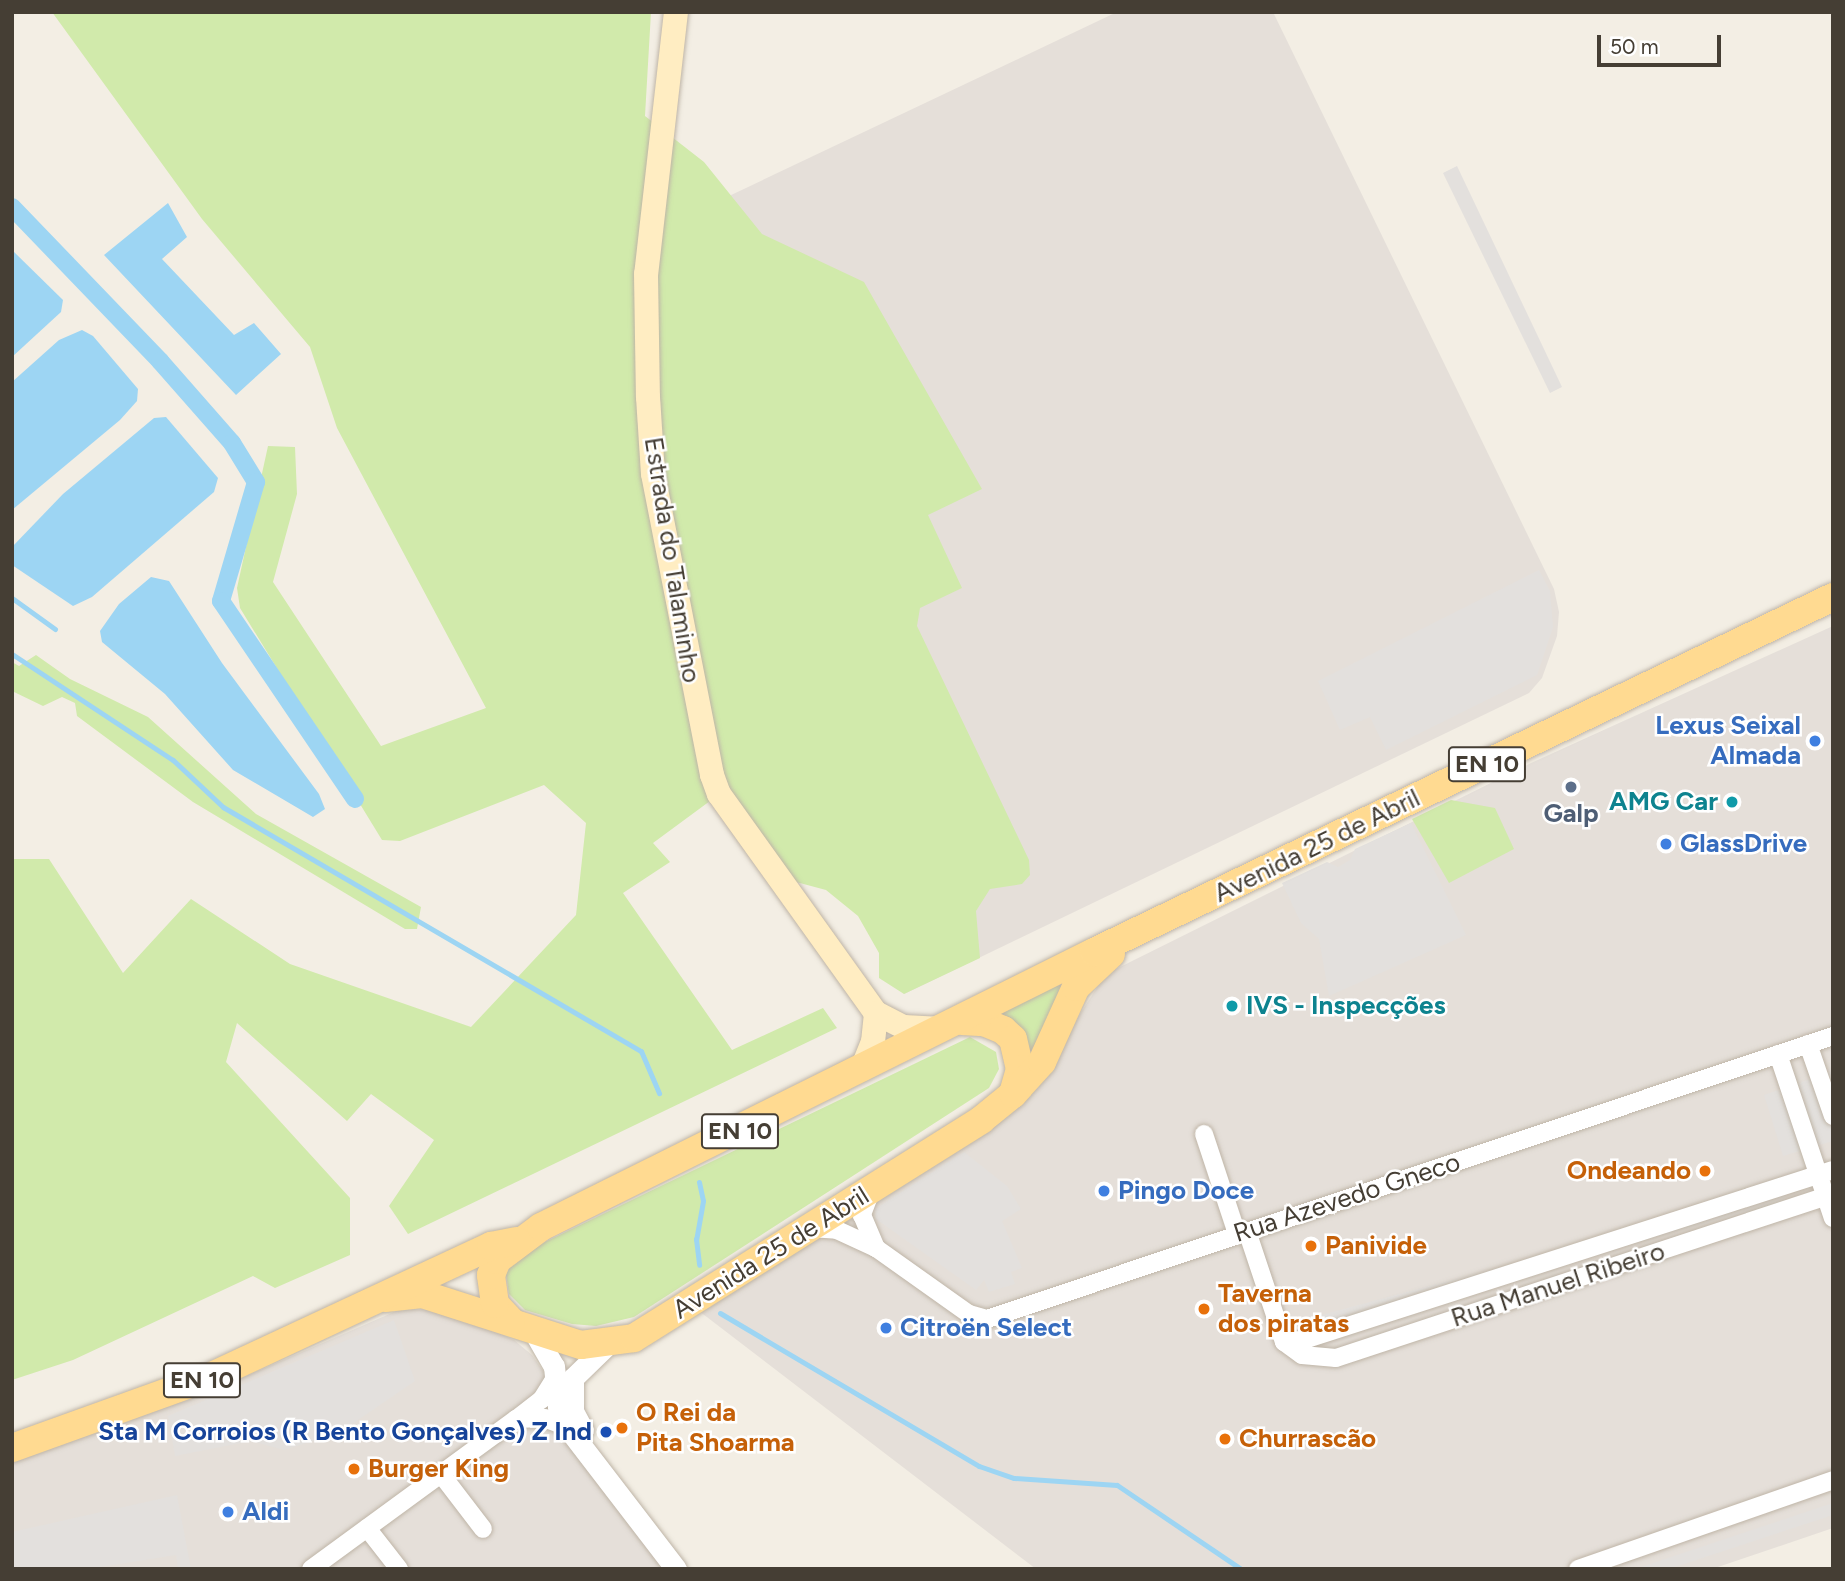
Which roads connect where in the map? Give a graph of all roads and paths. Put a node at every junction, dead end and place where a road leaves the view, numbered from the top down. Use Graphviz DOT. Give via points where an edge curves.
graph roads {
  1 [pos="676,12"];
  2 [pos="1833,597"];
  3 [pos="1141,931"];
  4 [pos="876,1013"];
  5 [pos="953,1025"];
  6 [pos="1833,1035"];
  7 [pos="1808,1044"];
  8 [pos="1778,1054"];
  9 [pos="862,1069"];
  10 [pos="1013,1094"];
  11 [pos="1833,1116"];
  12 [pos="1204,1134"];
  13 [pos="1826,1172"];
  14 [pos="873,1188"];
  15 [pos="1829,1195"];
  16 [pos="1833,1218"];
  17 [pos="808,1228"];
  18 [pos="1242,1233"];
  19 [pos="517,1241"];
  20 [pos="876,1248"];
  21 [pos="386,1298"];
  22 [pos="523,1326"];
  23 [pos="1284,1342"];
  24 [pos="607,1345"];
  25 [pos="555,1378"];
  26 [pos="516,1419"];
  27 [pos="567,1427"];
  28 [pos="12,1448"];
  29 [pos="597,1460"];
  30 [pos="441,1474"];
  31 [pos="1833,1479"];
  32 [pos="367,1528"];
  33 [pos="483,1529"];
  34 [pos="311,1569"];
  35 [pos="398,1569"];
  36 [pos="676,1569"];
  37 [pos="1578,1569"];
  1 -- 4 [label="main road, Estrada do Talaminho" via="646,274 649,397 653,474 696,701 719,794"];
  2 -- 3 [label="main road, Avenida 25 de Abril / EN 10"];
  3 -- 5 [label="main road, Avenida 25 de Abril / EN 10"];
  3 -- 10 [label="main road, Avenida 25 de Abril / EN 10" via="1076,987 1042,1062"];
  4 -- 5 [label="main road" via="904,1027"];
  4 -- 9 [label="main road" via="873,1042"];
  5 -- 9 [label="main road, Avenida 25 de Abril / EN 10"];
  5 -- 10 [label="main road" via="984,1022 1013,1040 1020,1069"];
  6 -- 7 [label="street, Rua Azevedo Gneco"];
  7 -- 8 [label="street, Rua Azevedo Gneco"];
  7 -- 11 [label="street"];
  8 -- 13 [label="street"];
  8 -- 18 [label="street, Rua Azevedo Gneco"];
  9 -- 19 [label="main road, Avenida 25 de Abril / EN 10"];
  10 -- 14 [label="main road, Avenida 25 de Abril / EN 10"];
  12 -- 18 [label="street"];
  13 -- 15 [label="street"];
  13 -- 23 [label="street" via="1307,1339"];
  14 -- 17 [label="main road, Avenida 25 de Abril / EN 10"];
  14 -- 20 [label="street" via="864,1199 862,1216"];
  15 -- 16 [label="street"];
  15 -- 23 [label="street, Rua Manuel Ribeiro" via="1336,1358 1302,1355"];
  17 -- 20 [label="street, Rua Azevedo Gneco" via="836,1230"];
  17 -- 24 [label="main road, Avenida 25 de Abril / EN 10" via="634,1338"];
  18 -- 20 [label="street, Rua Azevedo Gneco" via="987,1320 969,1314"];
  18 -- 23 [label="street"];
  19 -- 21 [label="main road, Avenida 25 de Abril / EN 10" via="491,1245"];
  19 -- 22 [label="main road, Avenida 25 de Abril / EN 10" via="497,1260 491,1275 495,1304"];
  21 -- 22 [label="main road, Avenida 25 de Abril / EN 10" via="422,1294"];
  21 -- 28 [label="main road, Avenida 25 de Abril / EN 10" via="165,1395"];
  22 -- 24 [label="main road, Avenida 25 de Abril / EN 10" via="581,1345"];
  22 -- 25 [label="street" via="554,1366"];
  24 -- 29 [label="street" via="573,1378 573,1411"];
  25 -- 26 [label="street" via="542,1399"];
  25 -- 27 [label="street" via="558,1407"];
  26 -- 27 [label="street" via="544,1418"];
  26 -- 30 [label="street"];
  27 -- 29 [label="street"];
  29 -- 36 [label="street"];
  30 -- 32 [label="street"];
  30 -- 33 [label="street"];
  31 -- 37 [label="street"];
  32 -- 34 [label="street"];
  32 -- 35 [label="street"];
}
